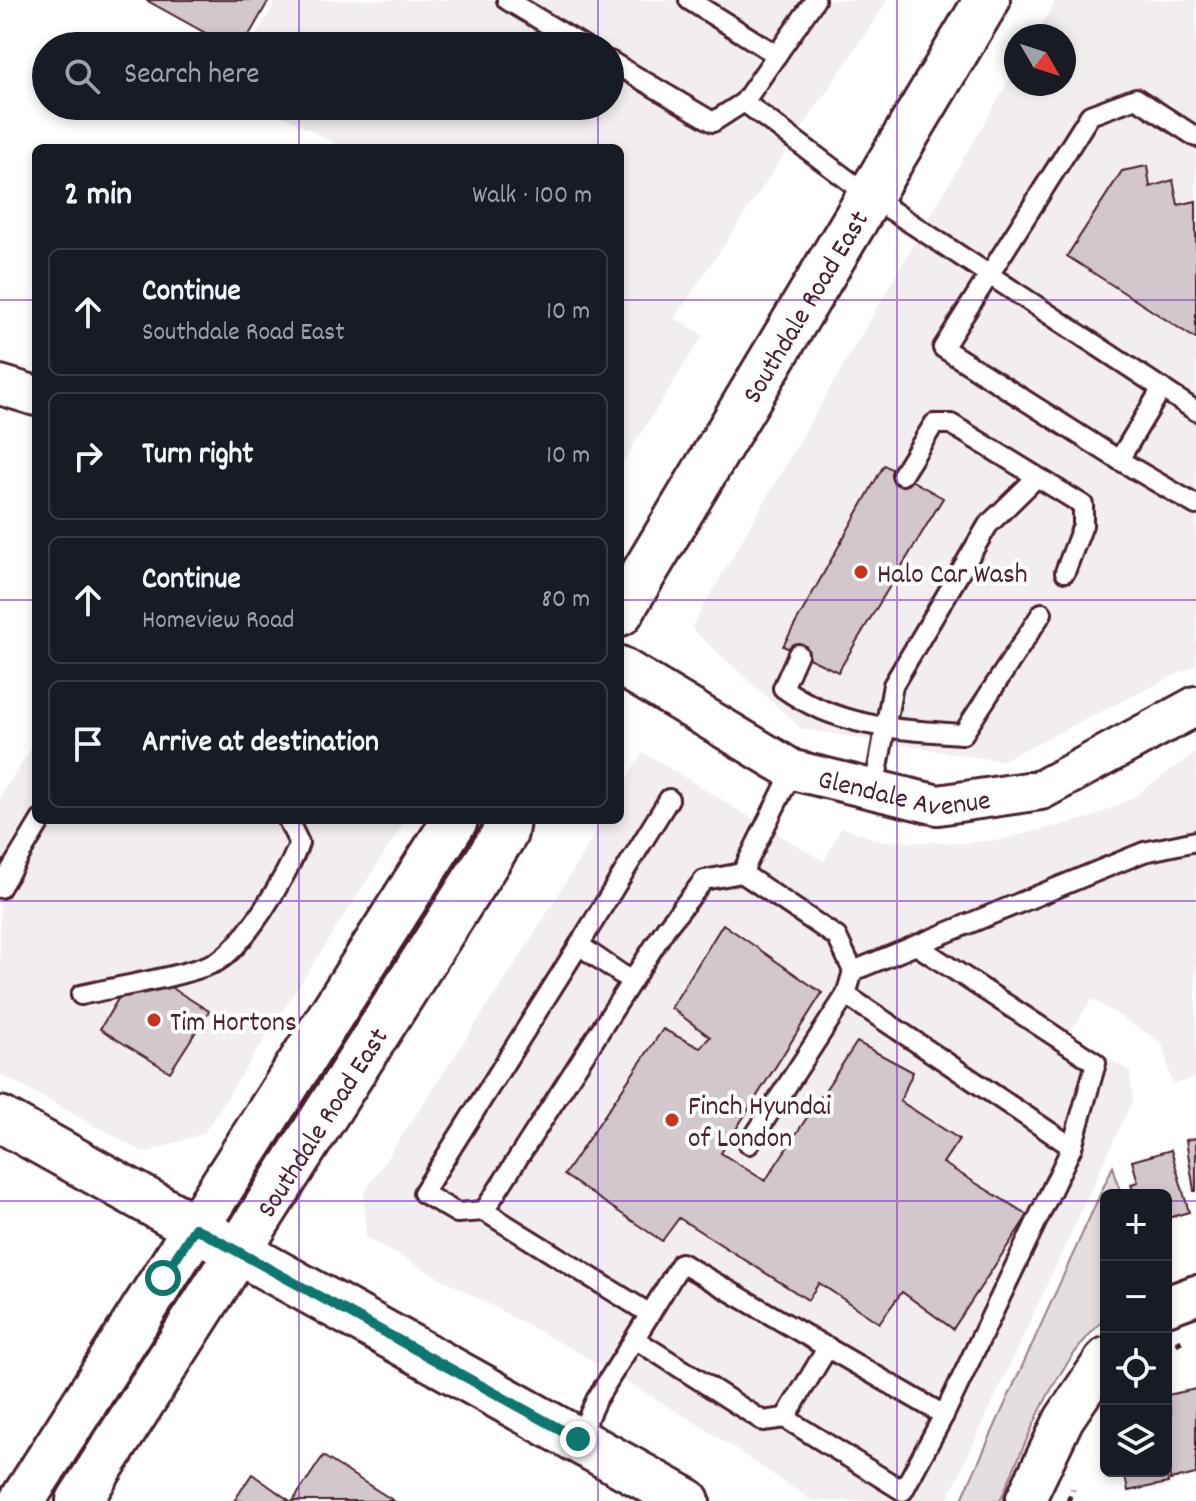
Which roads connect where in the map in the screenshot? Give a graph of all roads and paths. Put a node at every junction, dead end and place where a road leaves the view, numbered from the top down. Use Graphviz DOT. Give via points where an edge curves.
graph roads {
  1 [pos="507,0"];
  2 [pos="689,0"];
  3 [pos="815,0"];
  4 [pos="987,0"];
  5 [pos="561,32"];
  6 [pos="777,55"];
  7 [pos="624,69"];
  8 [pos="744,102"];
  9 [pos="1196,137"];
  10 [pos="868,195"];
  11 [pos="988,274"];
  12 [pos="0,385"];
  13 [pos="1162,388"];
  14 [pos="32,395"];
  15 [pos="1196,411"];
  16 [pos="1119,460"];
  17 [pos="902,475"];
  18 [pos="1035,479"];
  19 [pos="1196,505"];
  20 [pos="1065,572"];
  21 [pos="624,606"];
  22 [pos="1042,613"];
  23 [pos="798,654"];
  24 [pos="624,668"];
  25 [pos="1196,706"];
  26 [pos="885,729"];
  27 [pos="793,770"];
  28 [pos="874,790"];
  29 [pos="669,799"];
  30 [pos="39,824"];
  31 [pos="290,824"];
  32 [pos="452,824"];
  33 [pos="506,824"];
  34 [pos="1196,841"];
  35 [pos="742,873"];
  36 [pos="0,888"];
  37 [pos="579,945"];
  38 [pos="916,945"];
  39 [pos="853,971"];
  40 [pos="631,981"];
  41 [pos="81,995"];
  42 [pos="846,995"];
  43 [pos="0,1119"];
  44 [pos="749,1144"];
  45 [pos="1072,1147"];
  46 [pos="484,1211"];
  47 [pos="195,1228"];
  48 [pos="238,1252"];
  49 [pos="1196,1295"];
  50 [pos="1172,1304"];
  51 [pos="650,1314"];
  52 [pos="1196,1333"];
  53 [pos="635,1339"];
  54 [pos="828,1347"];
  55 [pos="1172,1347"];
  56 [pos="1100,1366"];
  57 [pos="944,1415"];
  58 [pos="785,1418"];
  59 [pos="578,1439"];
  60 [pos="22,1501"];
  61 [pos="79,1501"];
  62 [pos="687,1501"];
  63 [pos="1025,1501"];
  1 -- 5 [label="lane"];
  2 -- 6 [label="lane"];
  3 -- 6 [label="lane"];
  4 -- 10 [label="main road, Southdale Road East"];
  6 -- 8 [label="lane"];
  7 -- 8 [label="lane" via="713,122"];
  8 -- 10 [label="lane"];
  9 -- 11 [label="lane" via="1136,98 1090,115"];
  10 -- 11 [label="lane"];
  10 -- 21 [label="main road, Southdale Road East"];
  11 -- 13 [label="lane"];
  11 -- 16 [label="lane" via="943,348"];
  12 -- 14 [label="street"];
  13 -- 15 [label="lane"];
  13 -- 16 [label="lane"];
  16 -- 19 [label="lane"];
  17 -- 18 [label="lane" via="934,424 951,424"];
  18 -- 20 [label="lane" via="1083,505 1083,525"];
  18 -- 26 [label="lane" via="988,525 893,685"];
  22 -- 26 [label="lane" via="963,734"];
  23 -- 26 [label="lane" via="783,688 812,709"];
  24 -- 27 [label="street, Glendale Avenue"];
  25 -- 28 [label="street, Glendale Avenue" via="1041,790 938,805"];
  26 -- 28 [label="lane"];
  27 -- 28 [label="street, Glendale Avenue"];
  27 -- 35 [label="lane"];
  29 -- 37 [label="lane"];
  30 -- 36 [label="lane"];
  31 -- 41 [label="lane" via="299,843 292,866 265,909 217,962"];
  32 -- 47 [label="main road, Southdale Road East"];
  33 -- 48 [label="main road, Southdale Road East"];
  34 -- 38 [label="lane" via="1144,852"];
  35 -- 39 [label="lane" via="837,937"];
  35 -- 40 [label="lane" via="704,880"];
  37 -- 40 [label="lane"];
  37 -- 46 [label="lane" via="423,1193 457,1213"];
  38 -- 39 [label="lane"];
  38 -- 45 [label="lane" via="1096,1063"];
  39 -- 42 [label="lane"];
  40 -- 46 [label="lane"];
  42 -- 44 [label="lane"];
  42 -- 45 [label="lane"];
  43 -- 47 [label="main road"];
  45 -- 57 [label="lane"];
  46 -- 51 [label="lane"];
  47 -- 48 [label="main road"];
  47 -- 60 [label="main road, Southdale Road East"];
  48 -- 59 [label="main road"];
  48 -- 61 [label="main road, Southdale Road East"];
  49 -- 50 [label="street"];
  51 -- 53 [label="lane"];
  51 -- 54 [label="lane" via="681,1263"];
  52 -- 55 [label="path"];
  53 -- 58 [label="lane" via="763,1421"];
  53 -- 59 [label="lane"];
  54 -- 57 [label="lane"];
  54 -- 58 [label="lane"];
  56 -- 63 [label="street" via="1064,1419"];
  57 -- 58 [label="lane" via="903,1491"];
  59 -- 62 [label="main road"];
}
